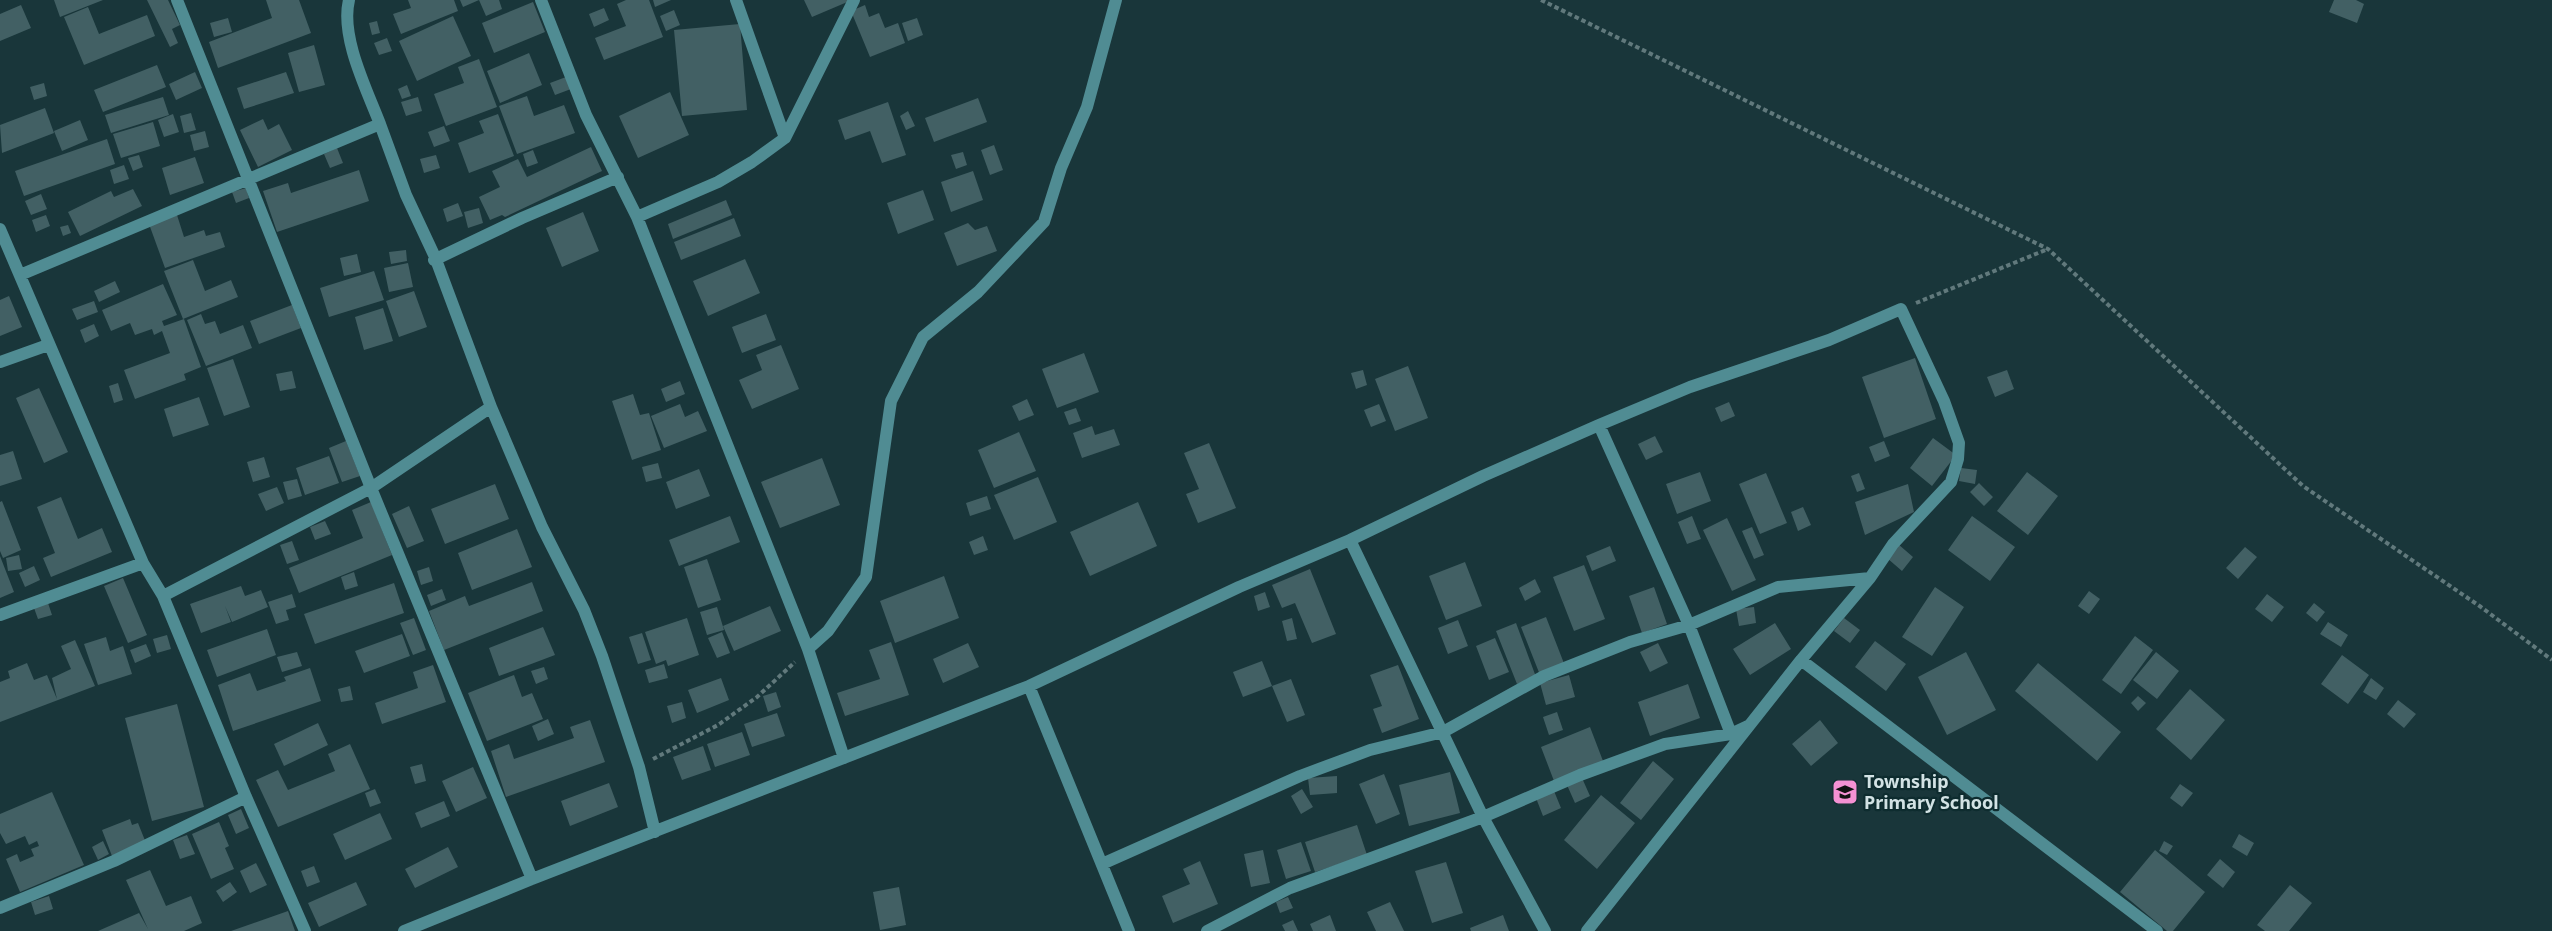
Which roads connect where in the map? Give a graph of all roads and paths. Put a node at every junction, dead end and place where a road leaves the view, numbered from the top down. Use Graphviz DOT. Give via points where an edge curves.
graph roads {
  1 [pos="177,0"];
  2 [pos="349,0"];
  3 [pos="541,0"];
  4 [pos="736,0"];
  5 [pos="854,0"];
  6 [pos="1116,0"];
  7 [pos="1541,0"];
  8 [pos="380,124"];
  9 [pos="784,138"];
  10 [pos="618,177"];
  11 [pos="250,180"];
  12 [pos="637,217"];
  13 [pos="0,229"];
  14 [pos="2048,249"];
  15 [pos="434,260"];
  16 [pos="20,275"];
  17 [pos="1901,309"];
  18 [pos="48,345"];
  19 [pos="0,362"];
  20 [pos="491,407"];
  21 [pos="1599,425"];
  22 [pos="371,488"];
  23 [pos="1350,540"];
  24 [pos="143,563"];
  25 [pos="1870,578"];
  26 [pos="163,596"];
  27 [pos="0,615"];
  28 [pos="1689,626"];
  29 [pos="808,649"];
  30 [pos="1801,660"];
  31 [pos="2552,660"];
  32 [pos="1029,686"];
  33 [pos="1752,724"];
  34 [pos="1443,732"];
  35 [pos="1731,734"];
  36 [pos="844,758"];
  37 [pos="639,766"];
  38 [pos="246,797"];
  39 [pos="1483,817"];
  40 [pos="655,832"];
  41 [pos="1102,864"];
  42 [pos="532,879"];
  43 [pos="1,904"];
  44 [pos="305,931"];
  45 [pos="404,931"];
  46 [pos="1129,931"];
  47 [pos="1207,931"];
  48 [pos="1545,931"];
  49 [pos="1587,931"];
  50 [pos="2157,931"];
  1 -- 11 [label="street"];
  2 -- 8 [label="street" via="349,33"];
  3 -- 10 [label="street" via="586,115"];
  4 -- 9 [label="street"];
  5 -- 9 [label="street"];
  6 -- 29 [label="street" via="1087,107 1044,222 978,292 923,337 891,401 866,577 828,631"];
  7 -- 14 [label="path"];
  8 -- 11 [label="street"];
  8 -- 15 [label="street"];
  9 -- 12 [label="street" via="718,183"];
  10 -- 12 [label="street"];
  10 -- 15 [label="street"];
  11 -- 16 [label="street"];
  11 -- 22 [label="street"];
  12 -- 29 [label="street"];
  13 -- 16 [label="street"];
  14 -- 17 [label="path"];
  14 -- 31 [label="path" via="2303,486"];
  15 -- 20 [label="street"];
  16 -- 18 [label="street"];
  17 -- 21 [label="street" via="1829,340 1690,387"];
  17 -- 25 [label="street" via="1944,401 1959,443 1958,459 1951,482 1893,544"];
  18 -- 19 [label="street"];
  18 -- 24 [label="street"];
  20 -- 22 [label="street"];
  20 -- 37 [label="street" via="542,527 584,610"];
  21 -- 23 [label="street"];
  21 -- 28 [label="street"];
  22 -- 26 [label="street"];
  22 -- 42 [label="street"];
  23 -- 32 [label="street" via="1239,587"];
  23 -- 34 [label="street"];
  24 -- 26 [label="street"];
  24 -- 27 [label="street"];
  25 -- 28 [label="street" via="1778,586"];
  25 -- 30 [label="street"];
  26 -- 38 [label="street"];
  28 -- 34 [label="street" via="1630,642 1544,676"];
  28 -- 35 [label="street"];
  29 -- 36 [label="street"];
  29 -- 37 [label="path" via="757,697 718,725"];
  30 -- 33 [label="street"];
  30 -- 50 [label="street"];
  32 -- 36 [label="street"];
  32 -- 41 [label="street"];
  33 -- 35 [label="street"];
  33 -- 49 [label="street"];
  34 -- 39 [label="street"];
  34 -- 41 [label="street" via="1370,750 1299,776"];
  35 -- 39 [label="street" via="1665,744"];
  36 -- 40 [label="street"];
  37 -- 40 [label="street"];
  38 -- 43 [label="street" via="114,861"];
  38 -- 44 [label="street"];
  39 -- 47 [label="street" via="1290,888"];
  39 -- 48 [label="street"];
  40 -- 42 [label="street"];
  41 -- 46 [label="street"];
  42 -- 45 [label="street"];
}
